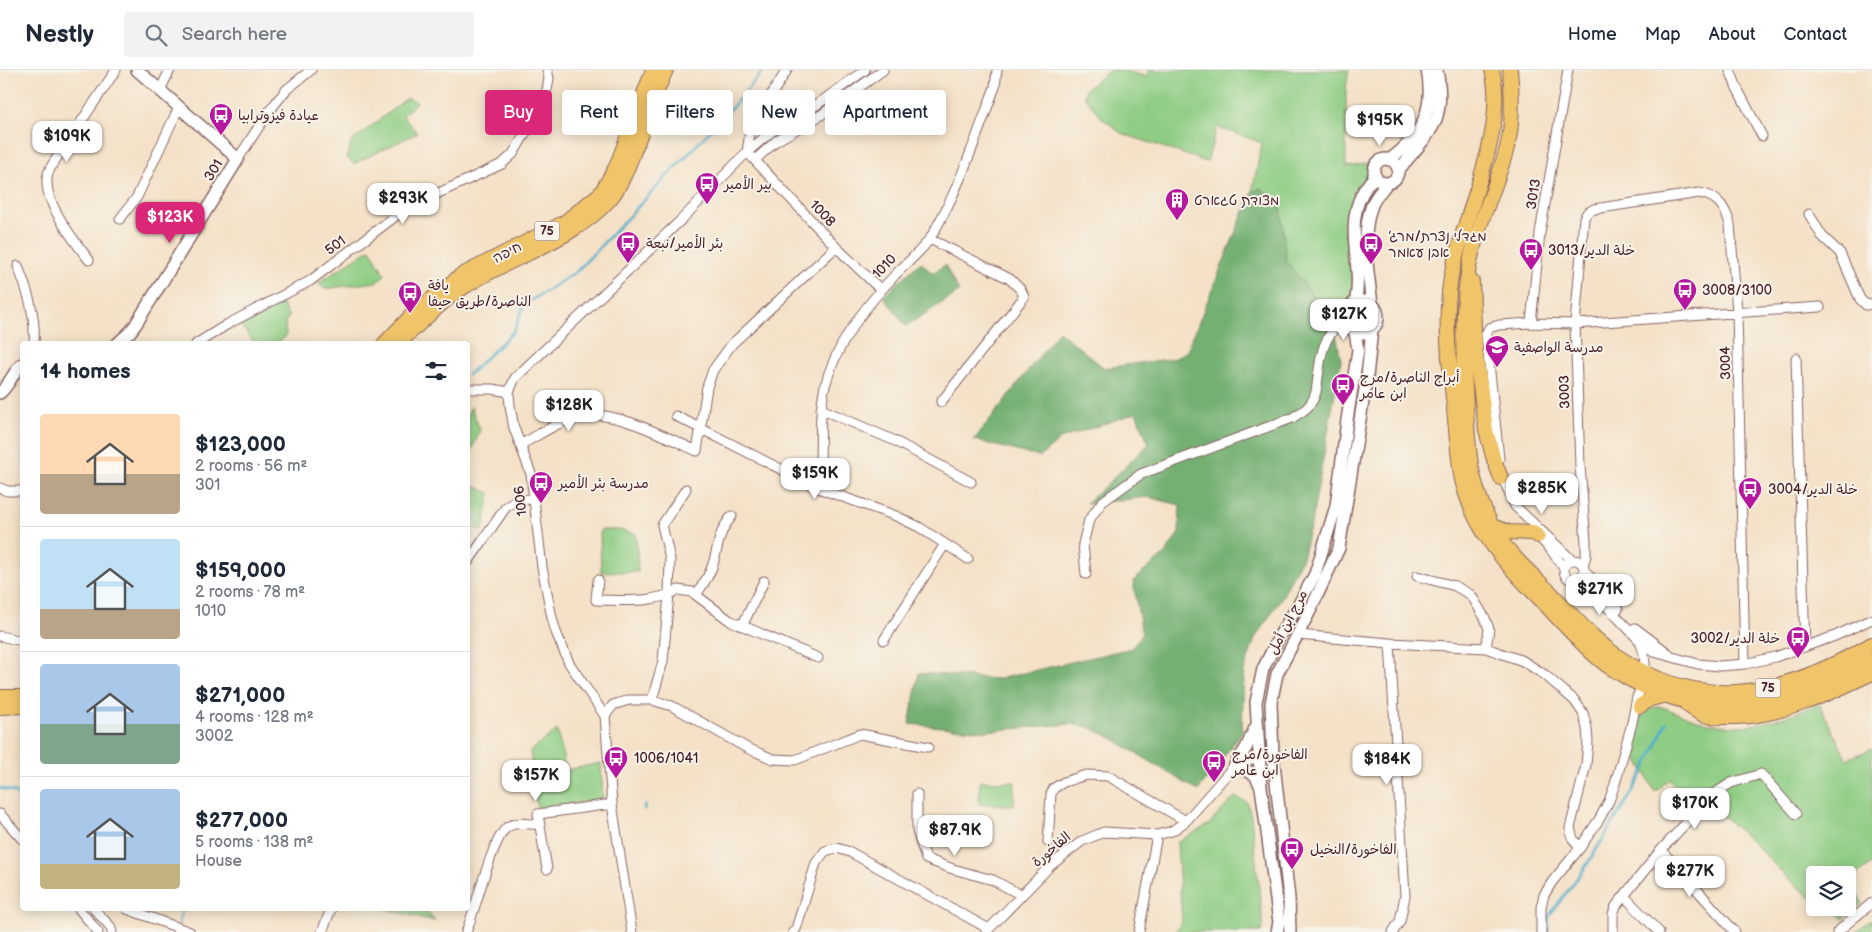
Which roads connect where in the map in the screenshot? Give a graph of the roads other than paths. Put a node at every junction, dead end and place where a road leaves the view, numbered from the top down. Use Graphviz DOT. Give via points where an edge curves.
graph roads {
  1 [pos="116,70"];
  2 [pos="137,70"];
  3 [pos="170,70"];
  4 [pos="311,70"];
  5 [pos="547,70"];
  6 [pos="653,70"];
  7 [pos="666,70"];
  8 [pos="787,70"];
  9 [pos="865,70"];
  10 [pos="883,70"];
  11 [pos="997,70"];
  12 [pos="1427,70"];
  13 [pos="1437,70"];
  14 [pos="1492,70"];
  15 [pos="1510,70"];
  16 [pos="1568,70"];
  17 [pos="1730,70"];
  18 [pos="857,73"];
  19 [pos="872,73"];
  20 [pos="160,90"];
  21 [pos="179,107"];
  22 [pos="1762,136"];
  23 [pos="747,152"];
  24 [pos="238,159"];
  25 [pos="755,160"];
  26 [pos="1389,160"];
  27 [pos="1398,171"];
  28 [pos="1376,175"];
  29 [pos="1387,183"];
  30 [pos="1587,213"];
  31 [pos="1809,214"];
  32 [pos="120,219"];
  33 [pos="930,239"];
  34 [pos="836,247"];
  35 [pos="1471,255"];
  36 [pos="89,260"];
  37 [pos="18,266"];
  38 [pos="881,290"];
  39 [pos="1355,303"];
  40 [pos="1872,304"];
  41 [pos="1372,305"];
  42 [pos="1820,307"];
  43 [pos="1737,312"];
  44 [pos="1346,320"];
  45 [pos="1530,322"];
  46 [pos="1575,324"];
  47 [pos="1372,329"];
  48 [pos="1355,332"];
  49 [pos="34,341"];
  50 [pos="120,341"];
  51 [pos="201,341"];
  52 [pos="387,341"];
  53 [pos="401,341"];
  54 [pos="1796,358"];
  55 [pos="20,366"];
  56 [pos="470,389"];
  57 [pos="508,392"];
  58 [pos="0,393"];
  59 [pos="941,402"];
  60 [pos="821,409"];
  61 [pos="676,416"];
  62 [pos="702,428"];
  63 [pos="520,445"];
  64 [pos="1501,478"];
  65 [pos="971,482"];
  66 [pos="0,488"];
  67 [pos="818,488"];
  68 [pos="686,489"];
  69 [pos="20,491"];
  70 [pos="534,498"];
  71 [pos="1471,509"];
  72 [pos="732,516"];
  73 [pos="1492,527"];
  74 [pos="1538,536"];
  75 [pos="945,544"];
  76 [pos="470,559"];
  77 [pos="968,559"];
  78 [pos="1522,563"];
  79 [pos="1579,564"];
  80 [pos="1564,568"];
  81 [pos="1086,574"];
  82 [pos="1416,576"];
  83 [pos="598,580"];
  84 [pos="1573,580"];
  85 [pos="764,581"];
  86 [pos="669,595"];
  87 [pos="696,595"];
  88 [pos="1872,619"];
  89 [pos="742,626"];
  90 [pos="1298,635"];
  91 [pos="0,636"];
  92 [pos="1638,639"];
  93 [pos="884,640"];
  94 [pos="20,641"];
  95 [pos="1390,643"];
  96 [pos="1872,644"];
  97 [pos="1806,647"];
  98 [pos="1486,648"];
  99 [pos="818,658"];
  100 [pos="1677,658"];
  101 [pos="1872,660"];
  102 [pos="1744,664"];
  103 [pos="1872,673"];
  104 [pos="1649,682"];
  105 [pos="0,697"];
  106 [pos="20,697"];
  107 [pos="652,700"];
  108 [pos="1677,700"];
  109 [pos="20,706"];
  110 [pos="0,707"];
  111 [pos="1636,712"];
  112 [pos="605,716"];
  113 [pos="1256,724"];
  114 [pos="928,747"];
  115 [pos="1273,755"];
  116 [pos="1258,757"];
  117 [pos="1235,765"];
  118 [pos="1261,787"];
  119 [pos="917,794"];
  120 [pos="612,804"];
  121 [pos="0,814"];
  122 [pos="1796,814"];
  123 [pos="1186,821"];
  124 [pos="540,825"];
  125 [pos="1157,836"];
  126 [pos="20,837"];
  127 [pos="1048,842"];
  128 [pos="1580,848"];
  129 [pos="1661,850"];
  130 [pos="547,869"];
  131 [pos="1021,895"];
  132 [pos="1624,896"];
  133 [pos="1872,903"];
  134 [pos="81,911"];
  135 [pos="96,911"];
  136 [pos="132,911"];
  137 [pos="331,911"];
  138 [pos="1290,918"];
  139 [pos="988,930"];
  140 [pos="98,932"];
  141 [pos="112,932"];
  142 [pos="190,932"];
  143 [pos="322,932"];
  144 [pos="466,932"];
  145 [pos="632,932"];
  146 [pos="793,932"];
  147 [pos="1139,932"];
  148 [pos="1277,932"];
  149 [pos="1290,932"];
  150 [pos="1298,932"];
  151 [pos="1392,932"];
  152 [pos="1541,932"];
  153 [pos="1613,932"];
  154 [pos="1659,932"];
  155 [pos="1735,932"];
  156 [pos="1837,932"];
  1 -- 36 [label="street" via="54,162 46,182 49,200"];
  2 -- 20 [label="street"];
  3 -- 20 [label="street"];
  4 -- 24 [label="street, 301" via="286,90 271,108"];
  5 -- 51 [label="street, 501" via="547,90 520,144 502,164 397,215 310,281"];
  6 -- 52 [label="highway, חיפה / 75" via="616,167 601,193 565,222 460,276 412,315"];
  7 -- 53 [label="highway, חיפה / 75" via="626,172 611,198 570,232 464,287"];
  8 -- 23 [label="street" via="751,127"];
  9 -- 18 [label="street"];
  10 -- 19 [label="street"];
  11 -- 33 [label="street, 1010" via="995,87 960,177"];
  12 -- 26 [label="street" via="1428,113 1414,135"];
  13 -- 27 [label="street" via="1440,110 1435,124"];
  14 -- 71 [label="highway, 75" via="1496,110 1492,133 1459,246 1448,305 1448,349 1457,445 1464,490"];
  15 -- 35 [label="highway, 75" via="1509,138"];
  16 -- 45 [label="street, 3013" via="1540,233"];
  17 -- 22 [label="street"];
  18 -- 23 [label="street"];
  19 -- 25 [label="street" via="821,115 776,141"];
  20 -- 21 [label="street"];
  21 -- 24 [label="street"];
  21 -- 32 [label="street" via="137,197"];
  23 -- 25 [label="street, 1008"];
  23 -- 57 [label="street" via="682,219 515,378"];
  24 -- 50 [label="street, 301" via="136,324"];
  25 -- 34 [label="street, 1008"];
  26 -- 27 [label="street" via="1396,164"];
  26 -- 28 [label="street" via="1378,163"];
  27 -- 29 [label="street" via="1396,178"];
  28 -- 29 [label="street"];
  28 -- 39 [label="street" via="1361,195 1354,218 1358,290"];
  29 -- 41 [label="street" via="1373,204 1367,221"];
  30 -- 43 [label="street, 3004" via="1594,209 1699,192 1710,194 1719,201 1730,224"];
  30 -- 46 [label="street, 3003"];
  31 -- 40 [label="street" via="1822,236 1840,253 1860,299 1866,305"];
  33 -- 38 [label="street, 1010"];
  33 -- 59 [label="street" via="1010,280 1024,297"];
  34 -- 38 [label="street, 1008"];
  34 -- 62 [label="street" via="732,344 713,370 707,387"];
  35 -- 64 [label="highway" via="1475,350 1486,430"];
  35 -- 73 [label="highway, 75" via="1463,302 1468,438 1475,483"];
  37 -- 49 [label="street" via="32,306"];
  38 -- 60 [label="street, 1010" via="856,320 834,361"];
  39 -- 41 [label="street" via="1362,301"];
  39 -- 44 [label="street" via="1348,308"];
  41 -- 47 [label="street" via="1378,318"];
  42 -- 43 [label="street"];
  43 -- 46 [label="street"];
  43 -- 102 [label="street, 3004"];
  44 -- 48 [label="street"];
  44 -- 81 [label="street" via="1337,325 1325,340 1314,401 1305,410 1292,418 1141,474 1102,502 1089,520 1083,544"];
  45 -- 46 [label="street"];
  45 -- 64 [label="street" via="1499,324 1489,328 1486,334"];
  46 -- 79 [label="street, 3003" via="1586,542"];
  47 -- 48 [label="street" via="1366,333"];
  47 -- 90 [label="street, مرج ابن أمل" via="1365,395 1339,548"];
  48 -- 113 [label="street, مرج ابن أمل" via="1358,350 1336,506 1315,574 1263,669 1256,702"];
  54 -- 97 [label="street"];
  55 -- 58 [label="street"];
  56 -- 57 [label="street"];
  57 -- 63 [label="street, 1006"];
  60 -- 65 [label="street" via="893,440"];
  60 -- 67 [label="street, 1010"];
  61 -- 62 [label="street"];
  62 -- 63 [label="street" via="697,451 620,420 581,415"];
  62 -- 67 [label="street"];
  63 -- 70 [label="street, 1006"];
  64 -- 79 [label="street" via="1515,506"];
  66 -- 69 [label="street"];
  67 -- 75 [label="street" via="896,516"];
  68 -- 86 [label="street" via="662,525 670,559"];
  70 -- 76 [label="street" via="506,507"];
  70 -- 112 [label="street, 1006" via="542,567 556,632 569,663"];
  71 -- 73 [label="highway"];
  71 -- 104 [label="highway, 75" via="1482,531 1514,573 1600,660"];
  72 -- 87 [label="street" via="720,534 706,581"];
  73 -- 74 [label="highway"];
  73 -- 78 [label="highway, 75"];
  74 -- 78 [label="highway" via="1526,536 1523,540 1520,550"];
  74 -- 80 [label="street"];
  75 -- 77 [label="street"];
  75 -- 93 [label="street"];
  78 -- 104 [label="highway, 75" via="1604,647"];
  79 -- 80 [label="street" via="1567,562"];
  79 -- 84 [label="street" via="1582,577"];
  79 -- 100 [label="street" via="1632,626"];
  80 -- 84 [label="street" via="1567,577"];
  82 -- 98 [label="street" via="1455,586 1471,595 1489,630"];
  83 -- 86 [label="street" via="596,600 648,600"];
  84 -- 92 [label="street" via="1594,593"];
  85 -- 89 [label="street"];
  86 -- 87 [label="street" via="678,590"];
  86 -- 107 [label="street" via="663,662"];
  87 -- 89 [label="street"];
  88 -- 97 [label="street"];
  89 -- 99 [label="street"];
  90 -- 95 [label="street"];
  90 -- 115 [label="street, مرج ابن أمل" via="1277,674 1272,703"];
  91 -- 94 [label="street"];
  92 -- 100 [label="street" via="1654,652"];
  92 -- 104 [label="street" via="1644,651"];
  95 -- 98 [label="street"];
  95 -- 151 [label="street" via="1406,896 1400,920"];
  96 -- 104 [label="highway, 75" via="1817,671 1762,689 1710,692"];
  97 -- 102 [label="street"];
  98 -- 128 [label="street" via="1523,661 1545,675 1574,700 1583,713 1588,749 1570,828 1570,834"];
  100 -- 102 [label="street" via="1720,666"];
  101 -- 108 [label="highway, 75" via="1822,684 1764,702 1728,706"];
  103 -- 108 [label="highway" via="1803,704 1747,717 1704,715"];
  104 -- 108 [label="highway, 75"];
  104 -- 111 [label="street"];
  104 -- 111 [label="street" via="1636,697"];
  104 -- 111 [label="highway" via="1650,699"];
  105 -- 106 [label="highway"];
  107 -- 112 [label="street" via="629,700 613,705"];
  107 -- 114 [label="street" via="672,706 773,759 794,760 860,734"];
  109 -- 110 [label="highway"];
  111 -- 128 [label="street" via="1609,800"];
  112 -- 120 [label="street, 1006"];
  113 -- 116 [label="street, مرج ابن أمل"];
  113 -- 117 [label="street"];
  115 -- 116 [label="street"];
  115 -- 138 [label="street, مرج ابن أمل"];
  116 -- 117 [label="street"];
  116 -- 118 [label="street, مرج ابن أمل"];
  117 -- 118 [label="street" via="1255,775"];
  117 -- 123 [label="street"];
  118 -- 148 [label="street, مرج ابن أمل" via="1279,922"];
  119 -- 131 [label="street" via="916,831 926,859 993,880"];
  120 -- 124 [label="street" via="538,814"];
  120 -- 145 [label="street, 1006"];
  121 -- 126 [label="street"];
  122 -- 129 [label="street" via="1761,774 1731,783 1712,795"];
  123 -- 125 [label="street"];
  123 -- 127 [label="street" via="1108,776 1086,775 1054,788"];
  124 -- 130 [label="street"];
  124 -- 144 [label="street" via="519,823 506,828 494,846"];
  125 -- 131 [label="street, الفاخورة" via="1104,832 1082,841"];
  125 -- 147 [label="street"];
  128 -- 152 [label="street" via="1544,895"];
  129 -- 132 [label="street"];
  129 -- 155 [label="street"];
  131 -- 139 [label="street, الفاخورة"];
  132 -- 153 [label="street" via="1613,914"];
  132 -- 154 [label="street"];
  133 -- 156 [label="street"];
  134 -- 140 [label="street"];
  135 -- 141 [label="street"];
  136 -- 142 [label="street"];
  137 -- 143 [label="street"];
  138 -- 149 [label="street, مرج ابن أمل"];
  138 -- 150 [label="street"];
  139 -- 146 [label="street" via="850,852 837,848 824,851 816,863"];
}
